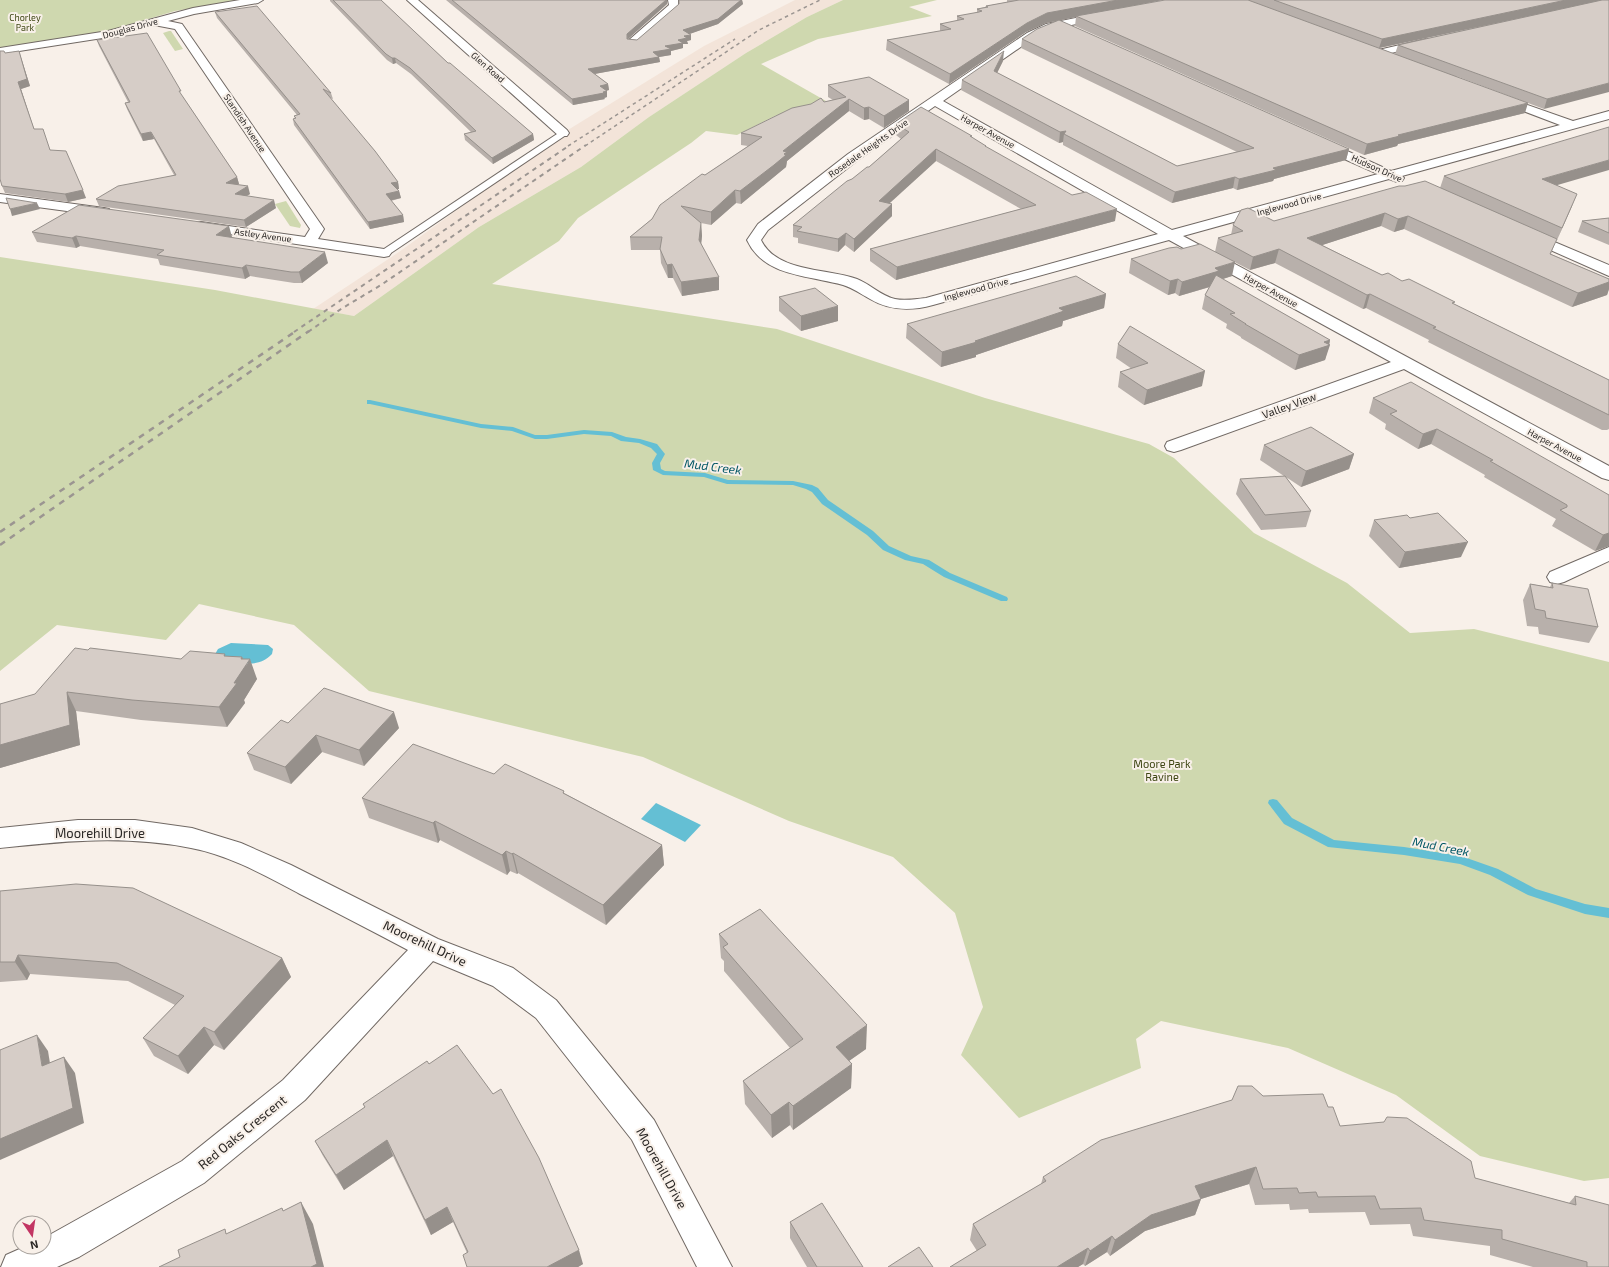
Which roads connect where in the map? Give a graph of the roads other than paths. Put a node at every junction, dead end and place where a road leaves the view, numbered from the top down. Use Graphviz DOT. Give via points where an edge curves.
graph roads {
  1 [pos="258,0"];
  2 [pos="412,0"];
  3 [pos="673,0"];
  4 [pos="1118,13"];
  5 [pos="154,22"];
  6 [pos="1058,24"];
  7 [pos="1078,34"];
  8 [pos="1435,40"];
  9 [pos="633,42"];
  10 [pos="0,51"];
  11 [pos="1397,60"];
  12 [pos="1487,93"];
  13 [pos="934,101"];
  14 [pos="1609,115"];
  15 [pos="1572,125"];
  16 [pos="563,133"];
  17 [pos="1306,137"];
  18 [pos="1392,175"];
  19 [pos="1406,182"];
  20 [pos="0,198"];
  21 [pos="118,214"];
  22 [pos="188,224"];
  23 [pos="1515,230"];
  24 [pos="1172,236"];
  25 [pos="310,241"];
  26 [pos="384,253"];
  27 [pos="1609,271"];
  28 [pos="898,304"];
  29 [pos="1405,364"];
  30 [pos="1174,446"];
  31 [pos="1609,474"];
  32 [pos="1609,553"];
  33 [pos="1557,577"];
  34 [pos="0,838"];
  35 [pos="428,947"];
  36 [pos="18,1267"];
  37 [pos="715,1267"];
  1 -- 5 [label="street, Douglas Drive" via="192,11"];
  2 -- 16 [label="street, Glen Road"];
  3 -- 9 [label="street" via="674,6"];
  4 -- 6 [label="street, Rosedale Heights Drive"];
  5 -- 10 [label="street, Douglas Drive" via="96,37"];
  5 -- 25 [label="street, Standish Avenue" via="178,26 318,229"];
  6 -- 7 [label="street"];
  6 -- 13 [label="street, Rosedale Heights Drive" via="1031,35"];
  8 -- 11 [label="street" via="1374,52"];
  12 -- 15 [label="street"];
  13 -- 24 [label="street, Harper Avenue"];
  13 -- 28 [label="street, Rosedale Heights Drive" via="847,162 763,227 754,240 758,251 775,262 805,272 851,282 884,300"];
  14 -- 15 [label="street, Inglewood Drive"];
  15 -- 18 [label="street, Inglewood Drive"];
  16 -- 26 [label="lane"];
  17 -- 18 [label="street, Hudson Drive"];
  18 -- 19 [label="street, Hudson Drive"];
  18 -- 24 [label="street, Inglewood Drive"];
  20 -- 21 [label="street"];
  22 -- 25 [label="street, Astley Avenue"];
  23 -- 27 [label="street"];
  24 -- 28 [label="street, Inglewood Drive" via="928,302"];
  24 -- 29 [label="street, Harper Avenue"];
  25 -- 26 [label="street, Astley Avenue"];
  29 -- 30 [label="street, Valley View"];
  29 -- 31 [label="street, Harper Avenue"];
  32 -- 33 [label="street"];
  34 -- 35 [label="street, Moorehill Drive" via="85,830 135,830 192,838 232,850 282,872"];
  35 -- 36 [label="street, Red Oaks Crescent" via="294,1090 193,1172 67,1245"];
  35 -- 37 [label="street, Moorehill Drive" via="503,977 546,1009 643,1130"];
}
